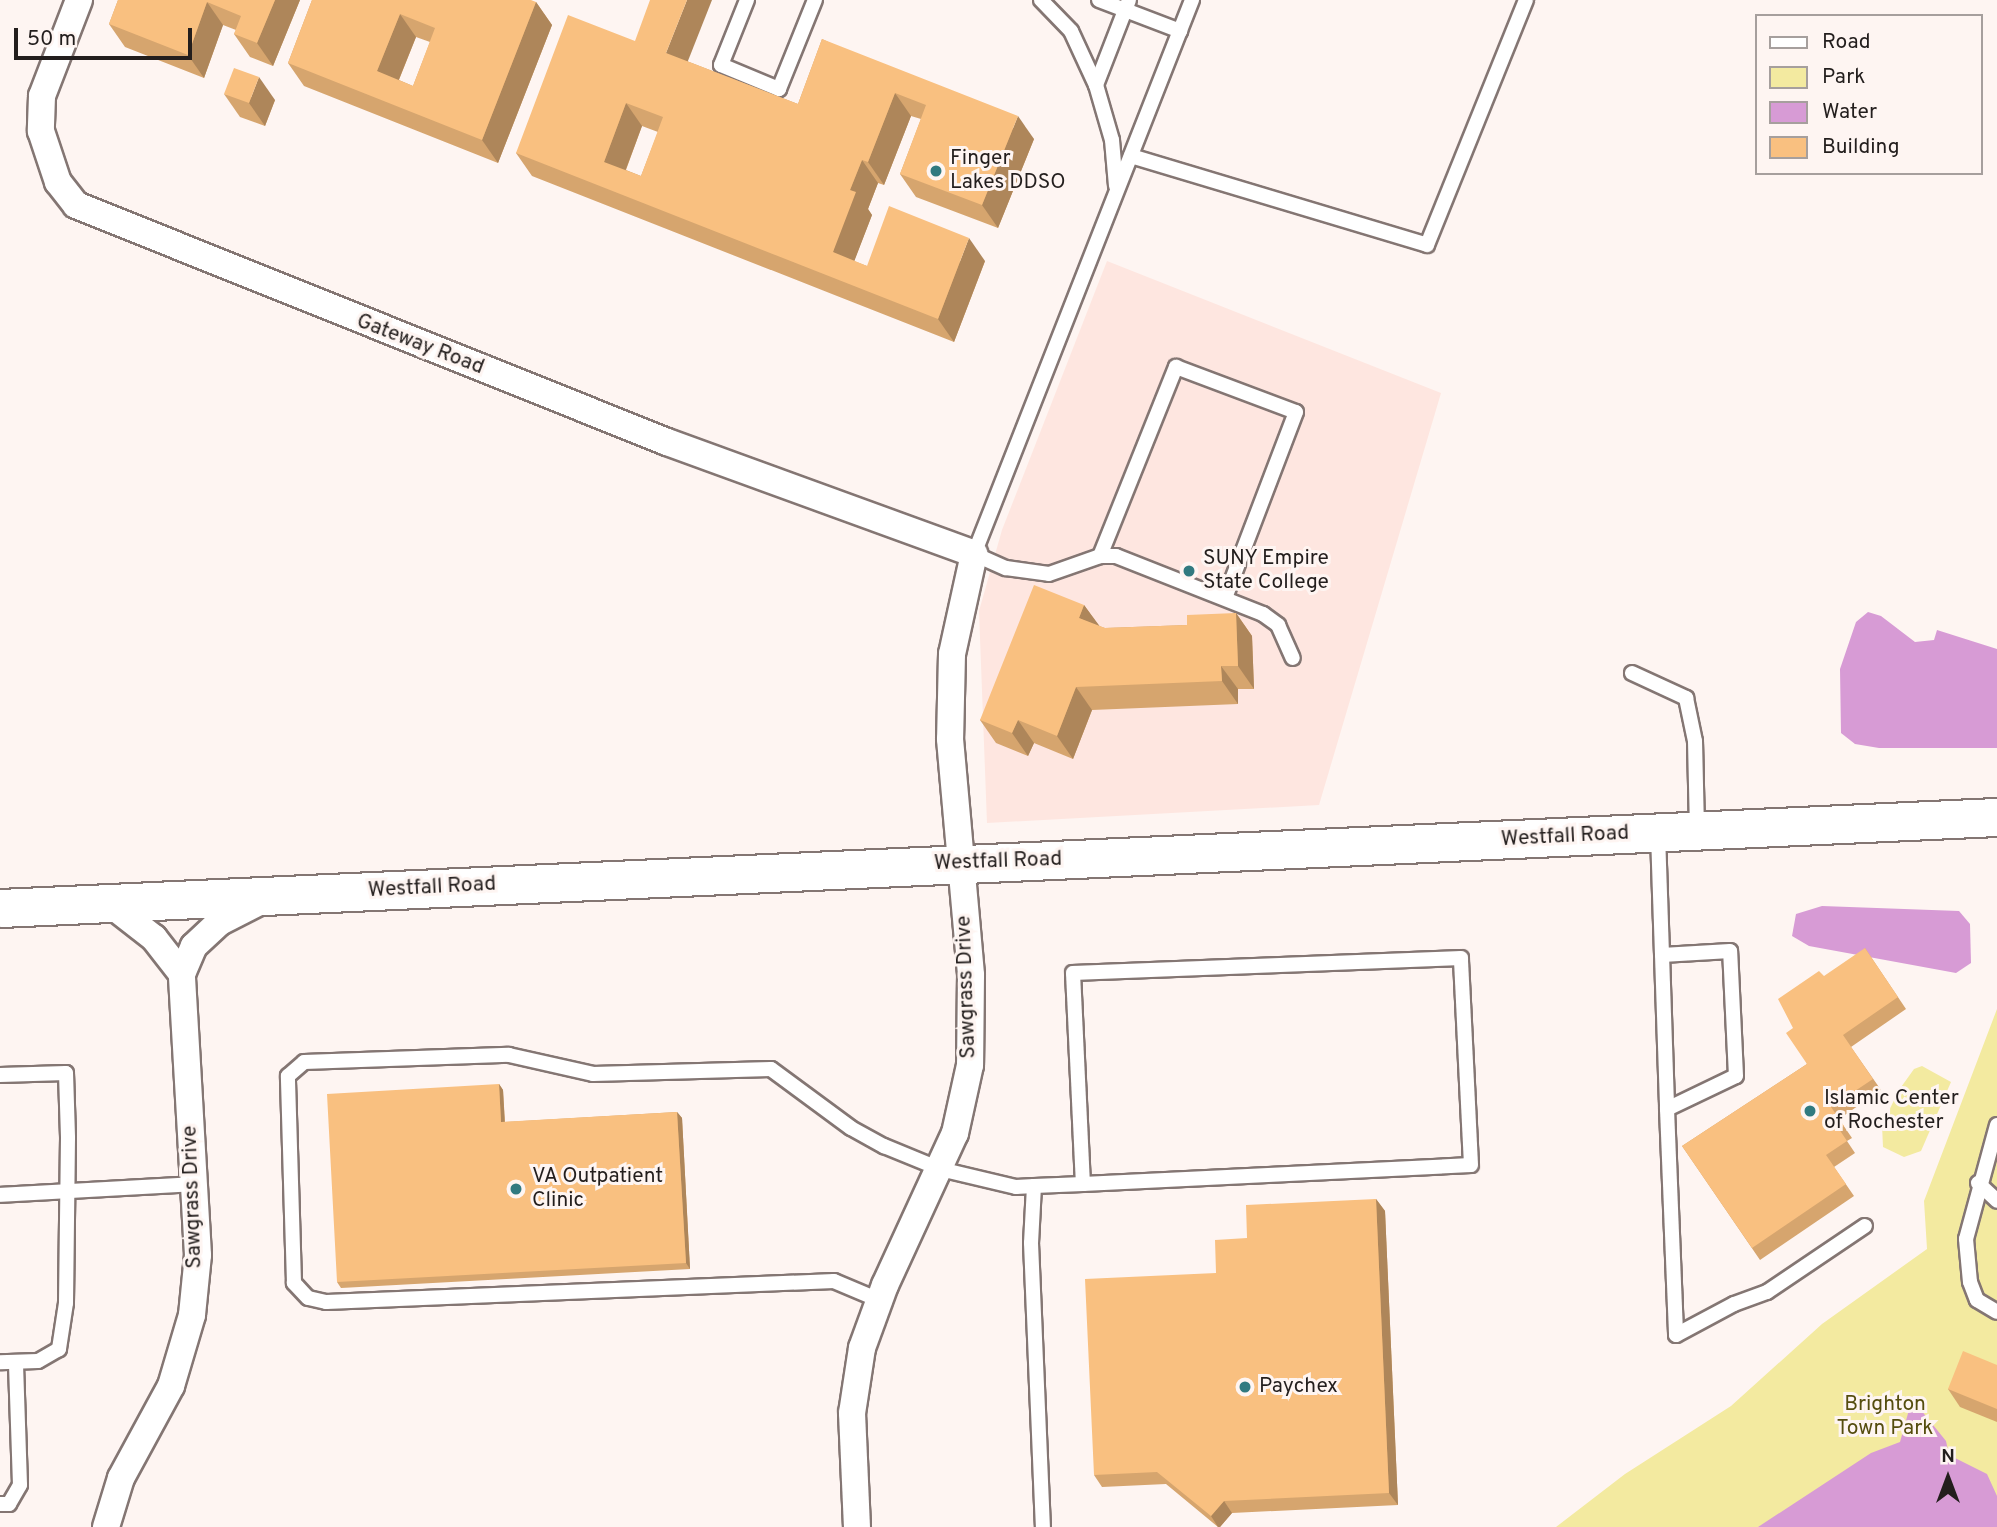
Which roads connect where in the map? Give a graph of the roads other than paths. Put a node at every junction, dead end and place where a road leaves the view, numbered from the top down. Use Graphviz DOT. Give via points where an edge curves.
graph roads {
  1 [pos="79,0"];
  2 [pos="747,0"];
  3 [pos="814,0"];
  4 [pos="1041,0"];
  5 [pos="1099,0"];
  6 [pos="1192,0"];
  7 [pos="1526,0"];
  8 [pos="1127,5"];
  9 [pos="1180,31"];
  10 [pos="1096,85"];
  11 [pos="1130,156"];
  12 [pos="1116,191"];
  13 [pos="974,554"];
  14 [pos="1100,556"];
  15 [pos="1225,598"];
  16 [pos="1293,658"];
  17 [pos="1632,673"];
  18 [pos="1997,817"];
  19 [pos="1697,831"];
  20 [pos="1658,832"];
  21 [pos="961,864"];
  22 [pos="274,895"];
  23 [pos="109,902"];
  24 [pos="0,908"];
  25 [pos="1662,955"];
  26 [pos="182,974"];
  27 [pos="0,1075"];
  28 [pos="1667,1109"];
  29 [pos="1997,1125"];
  30 [pos="940,1170"];
  31 [pos="1978,1183"];
  32 [pos="194,1184"];
  33 [pos="1083,1184"];
  34 [pos="1034,1186"];
  35 [pos="65,1192"];
  36 [pos="0,1195"];
  37 [pos="1997,1202"];
  38 [pos="1865,1226"];
  39 [pos="879,1300"];
  40 [pos="1997,1312"];
  41 [pos="0,1362"];
  42 [pos="16,1362"];
  43 [pos="0,1504"];
  44 [pos="106,1527"];
  45 [pos="857,1527"];
  46 [pos="1043,1527"];
  1 -- 13 [label="street, Gateway Road" via="42,96 41,131 58,182 76,205 667,442"];
  2 -- 3 [label="lane" via="721,65 779,89"];
  4 -- 10 [label="lane" via="1071,31"];
  5 -- 8 [label="lane"];
  6 -- 9 [label="lane"];
  7 -- 11 [label="lane" via="1427,245"];
  8 -- 9 [label="lane"];
  8 -- 10 [label="lane"];
  9 -- 11 [label="lane"];
  10 -- 12 [label="lane" via="1112,140"];
  11 -- 12 [label="lane"];
  12 -- 13 [label="lane"];
  13 -- 14 [label="lane" via="1006,568 1049,574"];
  13 -- 21 [label="street, Sawgrass Drive" via="952,654 950,739"];
  14 -- 15 [label="lane" via="1116,556"];
  14 -- 15 [label="lane" via="1176,367 1296,412"];
  15 -- 16 [label="lane" via="1278,625"];
  17 -- 19 [label="lane" via="1686,698 1695,741"];
  18 -- 19 [label="street, Westfall Road"];
  19 -- 20 [label="street, Westfall Road"];
  20 -- 21 [label="street, Westfall Road"];
  20 -- 25 [label="lane"];
  21 -- 22 [label="street, Westfall Road"];
  21 -- 30 [label="street, Sawgrass Drive" via="971,975 970,1065 956,1133"];
  22 -- 23 [label="street, Westfall Road"];
  22 -- 26 [label="street, Sawgrass Drive" via="220,922 194,946"];
  23 -- 24 [label="street, Westfall Road"];
  23 -- 26 [label="street" via="154,938"];
  25 -- 28 [label="lane"];
  25 -- 28 [label="lane" via="1730,951 1736,1076"];
  26 -- 32 [label="street, Sawgrass Drive"];
  27 -- 35 [label="lane" via="66,1073"];
  28 -- 38 [label="lane" via="1676,1335 1767,1292"];
  29 -- 31 [label="lane"];
  30 -- 34 [label="lane" via="983,1182"];
  30 -- 39 [label="street, Sawgrass Drive"];
  30 -- 39 [label="lane" via="851,1129 771,1069 593,1074 509,1055 304,1062 288,1076 294,1283 308,1298 326,1301 834,1281"];
  31 -- 37 [label="lane"];
  31 -- 40 [label="lane" via="1966,1239 1967,1272 1977,1300"];
  32 -- 35 [label="lane"];
  32 -- 44 [label="street, Sawgrass Drive" via="198,1255 189,1327 171,1386 121,1478"];
  33 -- 33 [label="lane" via="1471,1165 1461,958 1073,973"];
  33 -- 34 [label="lane"];
  34 -- 46 [label="lane" via="1031,1243"];
  35 -- 36 [label="lane"];
  35 -- 42 [label="lane" via="65,1329 59,1349 38,1361"];
  39 -- 45 [label="street, Sawgrass Drive" via="862,1348 852,1413"];
  41 -- 42 [label="lane"];
  42 -- 43 [label="lane" via="20,1485 9,1504"];
}
